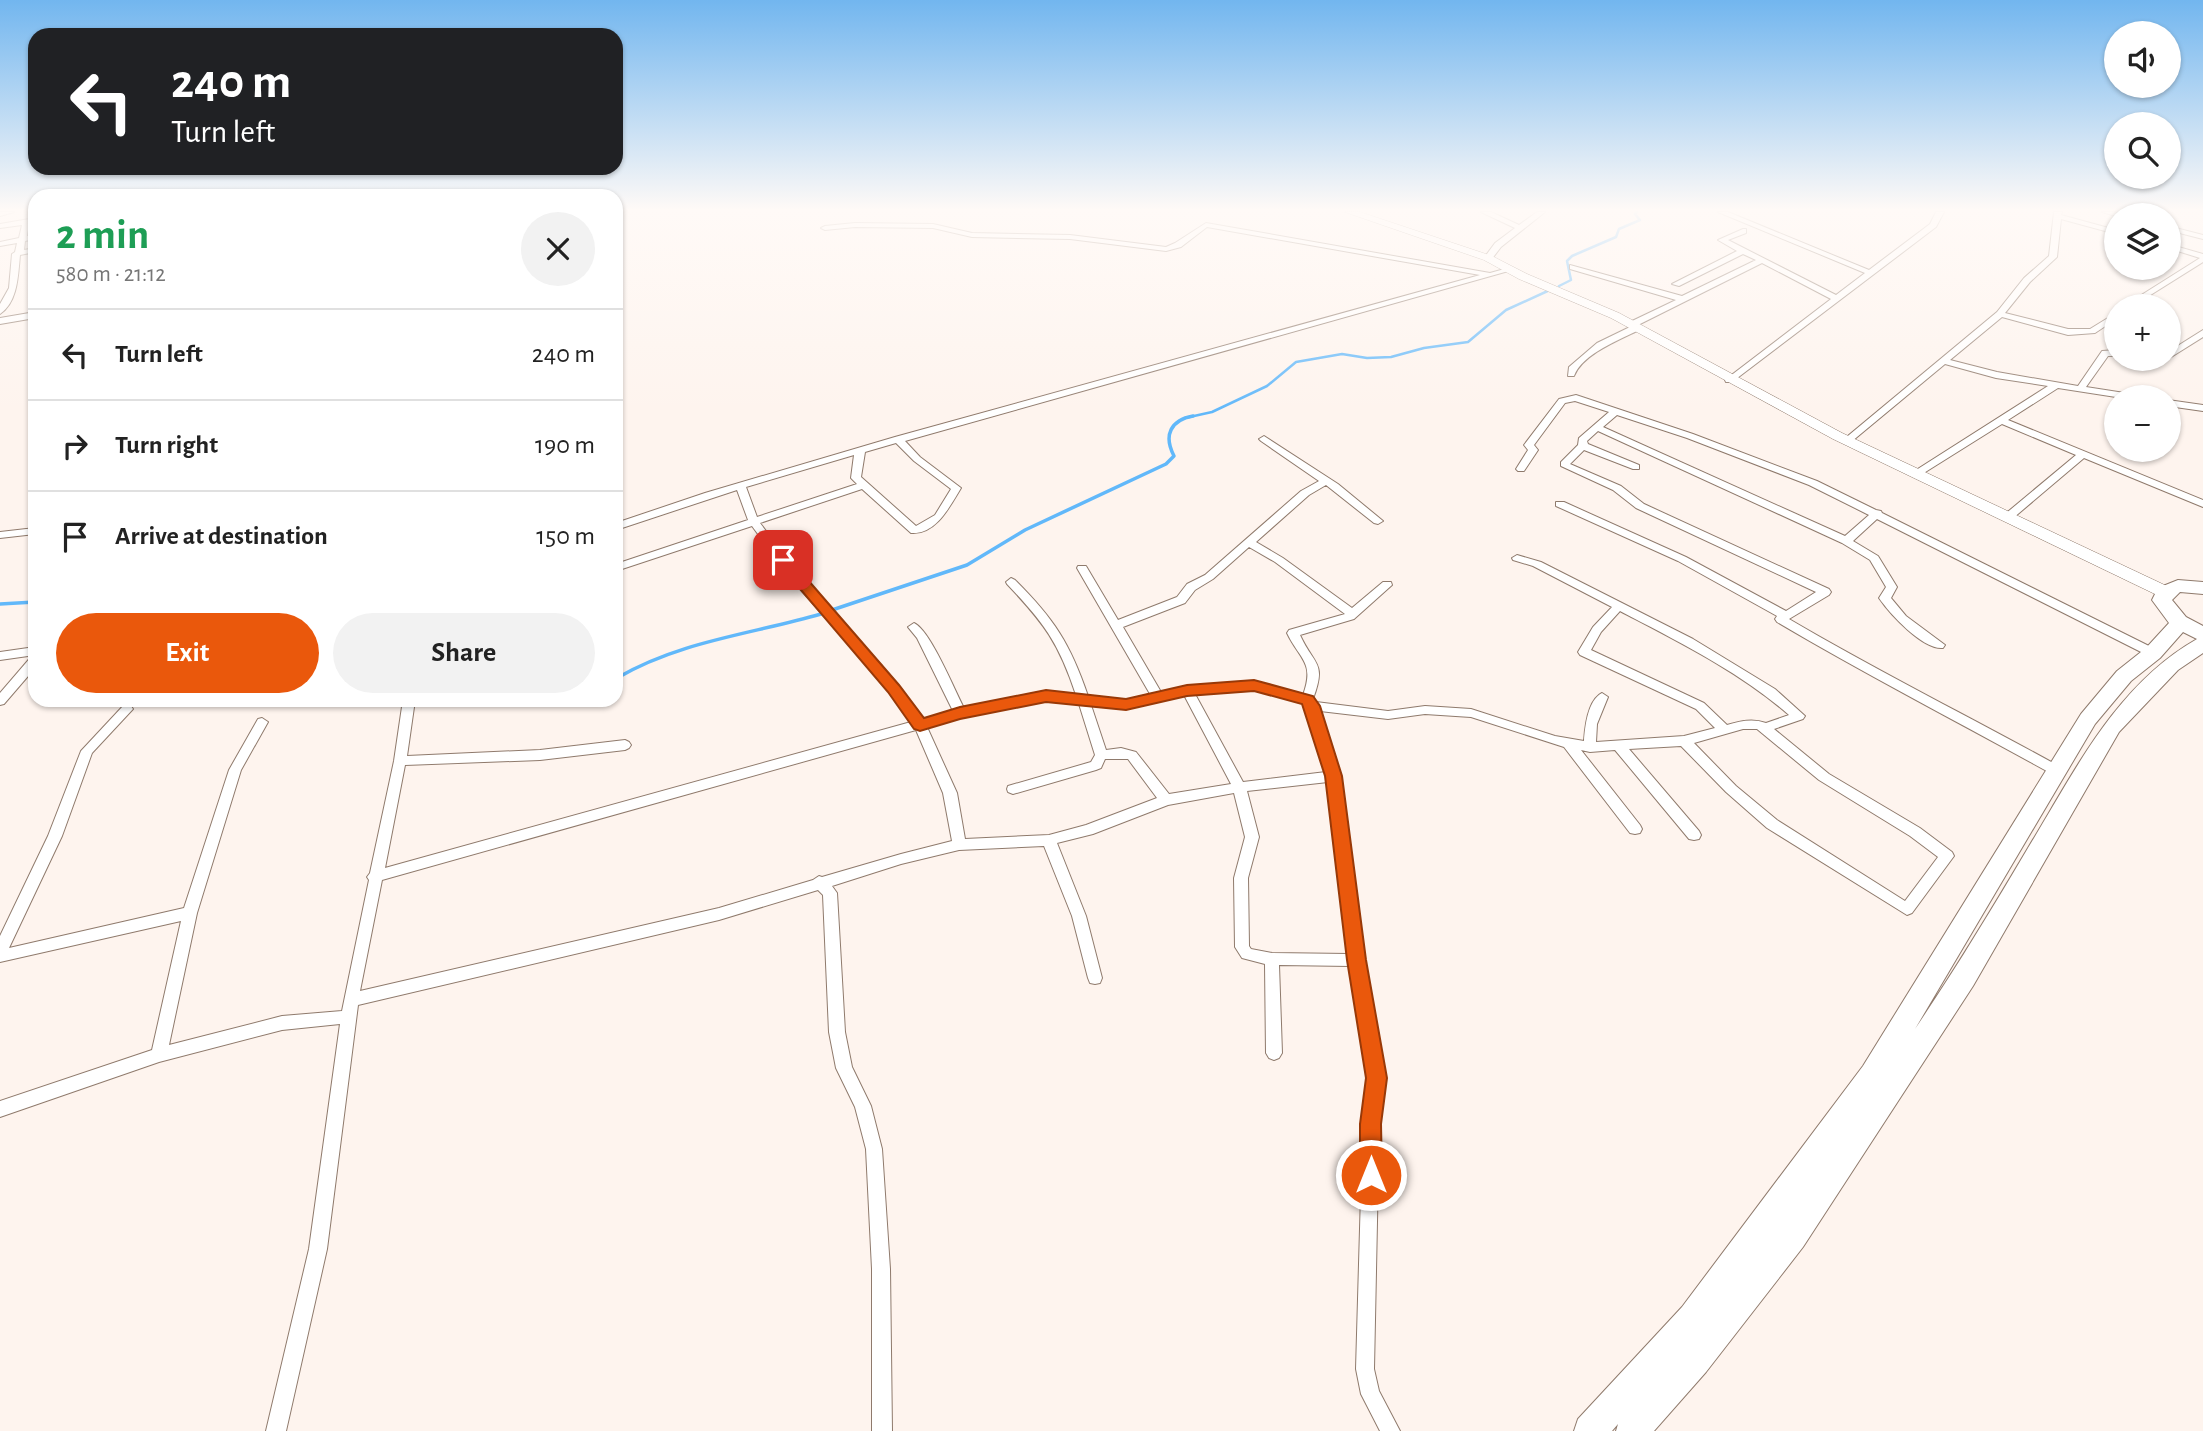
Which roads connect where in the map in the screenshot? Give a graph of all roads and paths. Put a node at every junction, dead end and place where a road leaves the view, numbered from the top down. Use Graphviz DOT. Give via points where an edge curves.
graph roads {
  1 [pos="13,279"];
  2 [pos="1478,279"];
  3 [pos="1532,279"];
  4 [pos="1613,279"];
  5 [pos="1686,279"];
  6 [pos="1723,279"];
  7 [pos="1796,279"];
  8 [pos="1865,279"];
  9 [pos="2028,279"];
  10 [pos="2171,279"];
  11 [pos="1695,292"];
  12 [pos="2147,294"];
  13 [pos="1682,299"];
  14 [pos="1838,299"];
  15 [pos="0,313"];
  16 [pos="2000,314"];
  17 [pos="28,316"];
  18 [pos="0,321"];
  19 [pos="2104,323"];
  20 [pos="1635,326"];
  21 [pos="2202,334"];
  22 [pos="2181,348"];
  23 [pos="2104,354"];
  24 [pos="1945,361"];
  25 [pos="1571,374"];
  26 [pos="1730,380"];
  27 [pos="2055,386"];
  28 [pos="2079,390"];
  29 [pos="2104,393"];
  30 [pos="2181,404"];
  31 [pos="2201,405"];
  32 [pos="1616,411"];
  33 [pos="2001,420"];
  34 [pos="1598,428"];
  35 [pos="898,439"];
  36 [pos="1264,439"];
  37 [pos="1849,440"];
  38 [pos="1583,446"];
  39 [pos="860,450"];
  40 [pos="2083,454"];
  41 [pos="1636,467"];
  42 [pos="1521,469"];
  43 [pos="1916,474"];
  44 [pos="1324,482"];
  45 [pos="864,485"];
  46 [pos="740,486"];
  47 [pos="1560,503"];
  48 [pos="2203,504"];
  49 [pos="1877,513"];
  50 [pos="2008,517"];
  51 [pos="1378,521"];
  52 [pos="754,522"];
  53 [pos="623,525"];
  54 [pos="28,532"];
  55 [pos="0,535"];
  56 [pos="1846,541"];
  57 [pos="1248,542"];
  58 [pos="1517,558"];
  59 [pos="623,566"];
  60 [pos="1082,568"];
  61 [pos="1011,582"];
  62 [pos="1387,585"];
  63 [pos="2203,588"];
  64 [pos="2165,592"];
  65 [pos="1618,607"];
  66 [pos="1351,613"];
  67 [pos="1786,616"];
  68 [pos="1117,625"];
  69 [pos="914,627"];
  70 [pos="2192,628"];
  71 [pos="2203,644"];
  72 [pos="1940,645"];
  73 [pos="28,651"];
  74 [pos="2154,653"];
  75 [pos="0,656"];
  76 [pos="28,668"];
  77 [pos="1187,690"];
  78 [pos="1158,697"];
  79 [pos="1602,697"];
  80 [pos="0,701"];
  81 [pos="1086,701"];
  82 [pos="1310,703"];
  83 [pos="408,707"];
  84 [pos="127,709"];
  85 [pos="960,713"];
  86 [pos="262,722"];
  87 [pos="920,725"];
  88 [pos="1763,728"];
  89 [pos="1724,729"];
  90 [pos="1684,741"];
  91 [pos="1569,744"];
  92 [pos="625,745"];
  93 [pos="1619,746"];
  94 [pos="1590,747"];
  95 [pos="1101,755"];
  96 [pos="400,761"];
  97 [pos="2059,772"];
  98 [pos="1334,776"];
  99 [pos="1239,787"];
  100 [pos="1013,789"];
  101 [pos="1166,800"];
  102 [pos="1635,828"];
  103 [pos="1695,835"];
  104 [pos="1049,840"];
  105 [pos="959,845"];
  106 [pos="374,877"];
  107 [pos="825,888"];
  108 [pos="190,913"];
  109 [pos="0,953"];
  110 [pos="1272,959"];
  111 [pos="1357,960"];
  112 [pos="1095,978"];
  113 [pos="349,1009"];
  114 [pos="1274,1053"];
  115 [pos="159,1055"];
  116 [pos="0,1109"];
  117 [pos="276,1431"];
  118 [pos="882,1431"];
  119 [pos="1390,1431"];
  120 [pos="1590,1431"];
  121 [pos="1632,1431"];
  1 -- 15 [label="street"];
  2 -- 35 [label="street"];
  3 -- 20 [label="street"];
  4 -- 13 [label="street"];
  5 -- 11 [label="street" via="1676,284"];
  6 -- 11 [label="street"];
  7 -- 14 [label="street"];
  8 -- 14 [label="street"];
  9 -- 16 [label="street"];
  10 -- 12 [label="street"];
  11 -- 13 [label="street"];
  13 -- 20 [label="street"];
  14 -- 26 [label="street"];
  16 -- 19 [label="street" via="2068,332 2092,331"];
  16 -- 24 [label="street"];
  17 -- 18 [label="street"];
  20 -- 25 [label="street" via="1600,345"];
  20 -- 26 [label="street"];
  21 -- 22 [label="street"];
  23 -- 28 [label="street"];
  24 -- 27 [label="street"];
  24 -- 37 [label="street"];
  26 -- 37 [label="street"];
  27 -- 28 [label="street"];
  27 -- 33 [label="street"];
  28 -- 29 [label="street"];
  30 -- 31 [label="street"];
  32 -- 34 [label="street"];
  32 -- 42 [label="street" via="1576,398 1562,401 1529,445 1533,450"];
  32 -- 49 [label="street" via="1813,483"];
  33 -- 40 [label="street"];
  33 -- 43 [label="street"];
  34 -- 38 [label="street" via="1582,440"];
  34 -- 56 [label="street"];
  35 -- 39 [label="street"];
  35 -- 45 [label="street" via="956,488 939,517 915,531"];
  36 -- 44 [label="street"];
  37 -- 43 [label="street"];
  38 -- 41 [label="street"];
  38 -- 67 [label="street" via="1564,464 1617,488 1640,506 1825,592"];
  39 -- 45 [label="street" via="856,478"];
  39 -- 46 [label="street"];
  40 -- 48 [label="street"];
  40 -- 50 [label="street"];
  43 -- 50 [label="street"];
  44 -- 51 [label="street"];
  44 -- 57 [label="street"];
  45 -- 52 [label="street"];
  46 -- 52 [label="street"];
  46 -- 53 [label="street"];
  47 -- 67 [label="street" via="1682,559"];
  49 -- 56 [label="street"];
  49 -- 74 [label="street"];
  50 -- 64 [label="street"];
  52 -- 59 [label="street"];
  52 -- 87 [label="street"];
  54 -- 55 [label="street"];
  56 -- 72 [label="street" via="1878,563 1892,587 1885,598 1900,619"];
  57 -- 66 [label="street"];
  57 -- 68 [label="street" via="1209,577 1191,586 1181,600"];
  58 -- 65 [label="street"];
  60 -- 68 [label="street"];
  61 -- 81 [label="street" via="1031,600 1059,639"];
  62 -- 66 [label="street"];
  63 -- 64 [label="main road" via="2178,586"];
  64 -- 70 [label="main road" via="2162,600 2167,611"];
  65 -- 88 [label="street" via="1706,652 1771,692 1799,716"];
  65 -- 89 [label="street" via="1583,650 1700,706"];
  66 -- 82 [label="street" via="1293,633 1315,668"];
  67 -- 97 [label="street" via="1781,619 1857,664"];
  68 -- 78 [label="street"];
  69 -- 85 [label="street"];
  70 -- 74 [label="main road"];
  71 -- 121 [label="main road" via="2171,665 2112,727 1964,978 1792,1236 1695,1361"];
  73 -- 75 [label="street"];
  74 -- 97 [label="main road" via="2123,676 2088,719"];
  76 -- 80 [label="street"];
  77 -- 78 [label="street"];
  77 -- 82 [label="street" via="1254,685"];
  77 -- 99 [label="street"];
  78 -- 81 [label="street" via="1126,704"];
  79 -- 94 [label="street" via="1591,724"];
  81 -- 85 [label="street" via="1046,696"];
  81 -- 95 [label="street"];
  82 -- 91 [label="street" via="1388,715 1425,710 1471,713"];
  82 -- 98 [label="street"];
  83 -- 96 [label="street"];
  84 -- 109 [label="street" via="87,751 55,836"];
  85 -- 87 [label="street"];
  86 -- 108 [label="street" via="235,770"];
  87 -- 105 [label="street" via="950,793"];
  87 -- 106 [label="street"];
  88 -- 89 [label="street" via="1753,724"];
  88 -- 90 [label="street" via="1824,777 1947,856 1907,909 1772,824"];
  89 -- 90 [label="street"];
  90 -- 93 [label="street"];
  91 -- 94 [label="street"];
  91 -- 102 [label="street"];
  92 -- 96 [label="street" via="541,755"];
  93 -- 94 [label="street"];
  93 -- 103 [label="street"];
  95 -- 100 [label="street" via="1096,765"];
  95 -- 101 [label="street" via="1132,755"];
  96 -- 106 [label="street"];
  97 -- 120 [label="main road" via="1865,1086 1693,1318"];
  98 -- 99 [label="street"];
  98 -- 111 [label="street"];
  99 -- 101 [label="street"];
  99 -- 110 [label="street" via="1252,837 1241,878 1242,947 1247,954"];
  101 -- 104 [label="street"];
  104 -- 105 [label="street"];
  104 -- 112 [label="street" via="1079,916"];
  105 -- 107 [label="street" via="856,873"];
  106 -- 113 [label="street"];
  107 -- 113 [label="street"];
  107 -- 118 [label="street" via="837,1032 844,1068 863,1106 874,1149 881,1269"];
  108 -- 109 [label="street"];
  108 -- 115 [label="street"];
  110 -- 111 [label="street"];
  110 -- 114 [label="street"];
  111 -- 119 [label="street" via="1376,1078 1365,1368 1370,1394"];
  113 -- 115 [label="street"];
  113 -- 117 [label="street" via="318,1249"];
  115 -- 116 [label="street"];
}
